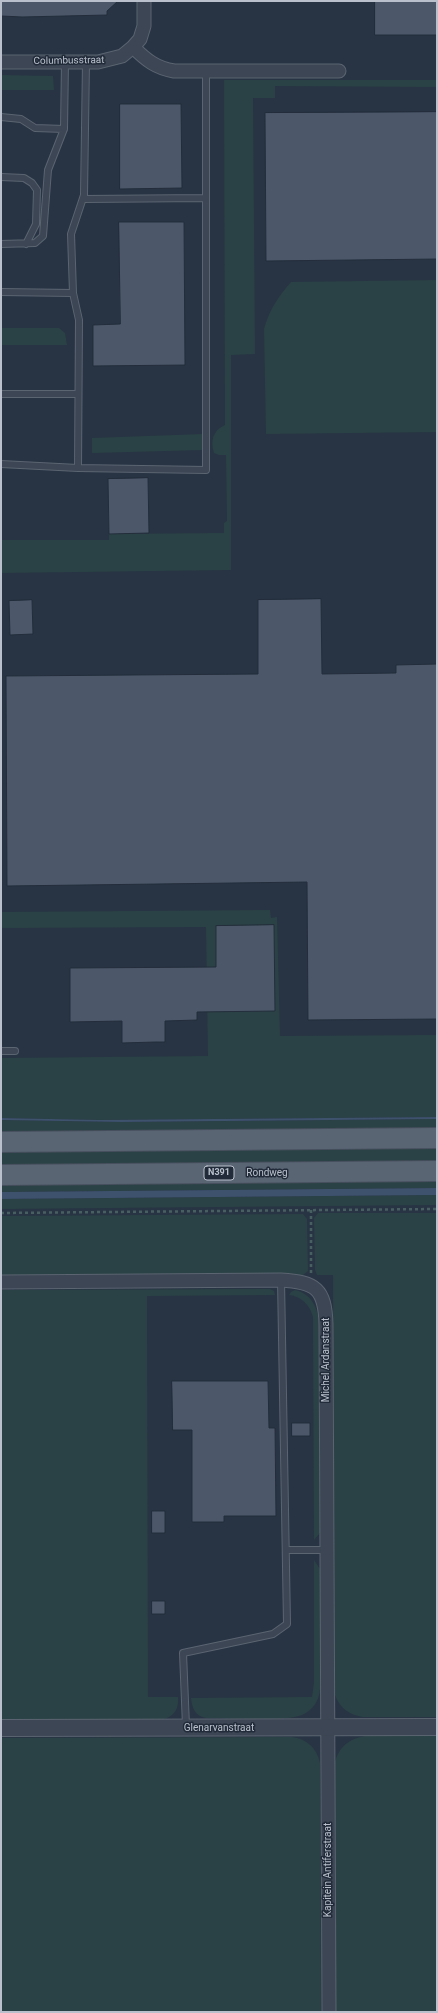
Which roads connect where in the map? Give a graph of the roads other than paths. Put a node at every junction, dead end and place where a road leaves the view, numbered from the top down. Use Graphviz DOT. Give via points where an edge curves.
graph roads {
  1 [pos="144,1"];
  2 [pos="133,47"];
  3 [pos="1,62"];
  4 [pos="65,62"];
  5 [pos="86,62"];
  6 [pos="206,71"];
  7 [pos="339,71"];
  8 [pos="1,117"];
  9 [pos="64,129"];
  10 [pos="1,177"];
  11 [pos="206,198"];
  12 [pos="83,199"];
  13 [pos="1,244"];
  14 [pos="26,244"];
  15 [pos="1,292"];
  16 [pos="73,293"];
  17 [pos="1,394"];
  18 [pos="78,394"];
  19 [pos="1,464"];
  20 [pos="78,468"];
  21 [pos="1,1051"];
  22 [pos="16,1051"];
  23 [pos="437,1138"];
  24 [pos="1,1142"];
  25 [pos="437,1171"];
  26 [pos="1,1175"];
  27 [pos="281,1280"];
  28 [pos="1,1282"];
  29 [pos="286,1550"];
  30 [pos="326,1550"];
  31 [pos="327,1727"];
  32 [pos="437,1727"];
  33 [pos="1,1728"];
  34 [pos="186,1728"];
  35 [pos="329,2012"];
  1 -- 2 [label="street, Columbusstraat" via="144,26 140,39"];
  2 -- 5 [label="street, Columbusstraat" via="122,56"];
  2 -- 6 [label="street" via="147,61 160,69"];
  3 -- 4 [label="street, Columbusstraat"];
  4 -- 5 [label="street, Columbusstraat"];
  4 -- 9 [label="lane"];
  5 -- 12 [label="lane"];
  6 -- 7 [label="street"];
  6 -- 11 [label="lane"];
  8 -- 9 [label="lane" via="21,119 35,128"];
  9 -- 14 [label="lane" via="48,170 43,236 35,243"];
  10 -- 14 [label="lane" via="24,178 37,190 36,224"];
  11 -- 12 [label="lane"];
  11 -- 20 [label="lane" via="206,470"];
  12 -- 16 [label="lane" via="71,234"];
  13 -- 14 [label="lane"];
  15 -- 16 [label="lane"];
  16 -- 18 [label="lane" via="78,320"];
  17 -- 18 [label="lane"];
  18 -- 20 [label="lane"];
  19 -- 20 [label="lane"];
  21 -- 22 [label="lane"];
  23 -- 24 [label="main road"];
  25 -- 26 [label="main road, Rondweg / N391"];
  27 -- 28 [label="street"];
  27 -- 29 [label="lane"];
  27 -- 30 [label="street, Michel Ardanstraat" via="309,1284 321,1294 326,1308"];
  29 -- 30 [label="lane"];
  29 -- 34 [label="lane" via="287,1624 273,1634 183,1653"];
  30 -- 31 [label="street, Michel Ardanstraat"];
  31 -- 32 [label="street, Glenarvanstraat"];
  31 -- 34 [label="street, Glenarvanstraat"];
  31 -- 35 [label="street, Kapitein Antiferstraat"];
  33 -- 34 [label="street, Glenarvanstraat"];
}
